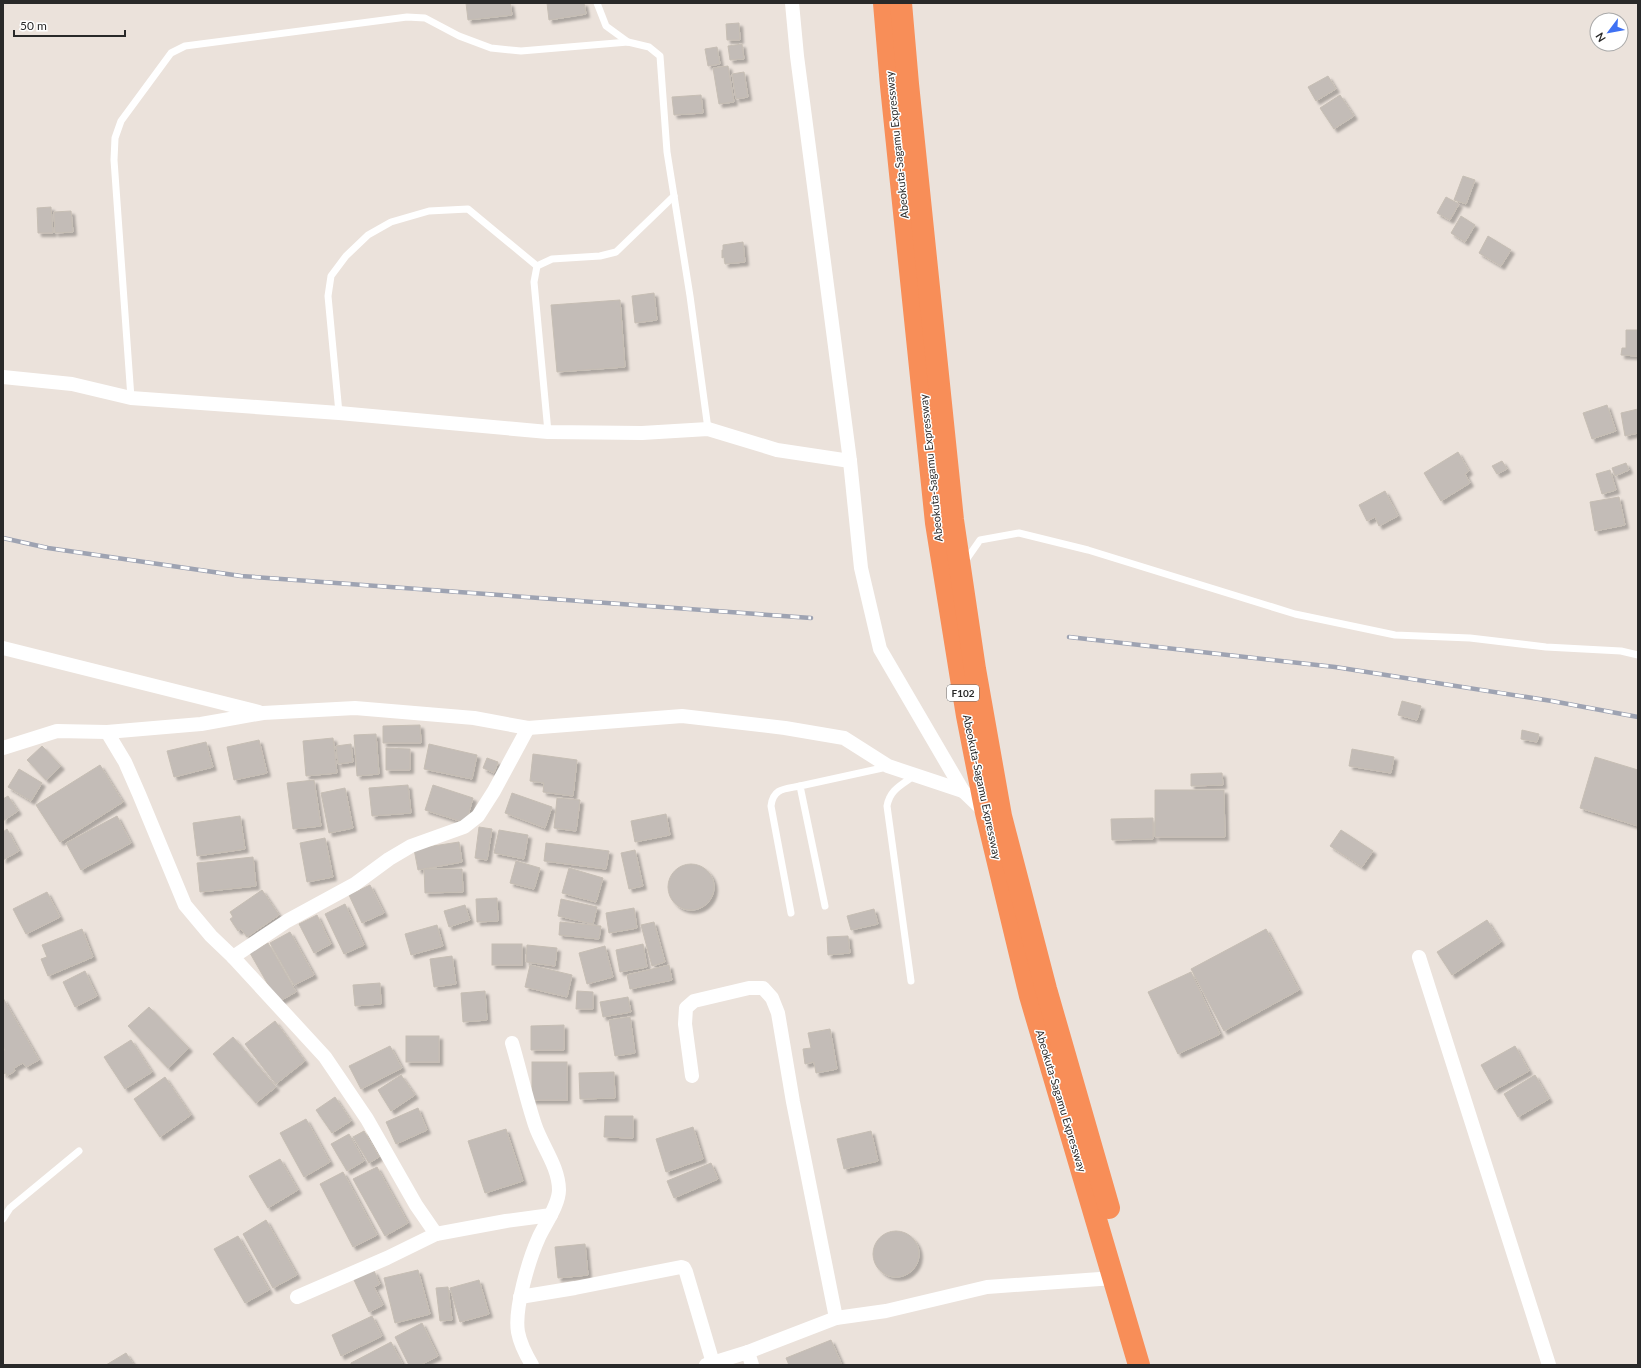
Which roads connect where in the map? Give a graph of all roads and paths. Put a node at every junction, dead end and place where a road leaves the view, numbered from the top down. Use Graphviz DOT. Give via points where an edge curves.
graph roads {
  1 [pos="597,3"];
  2 [pos="792,3"];
  3 [pos="884,3"];
  4 [pos="901,3"];
  5 [pos="628,42"];
  6 [pos="674,196"];
  7 [pos="537,266"];
  8 [pos="3,377"];
  9 [pos="131,398"];
  10 [pos="339,413"];
  11 [pos="708,429"];
  12 [pos="548,432"];
  13 [pos="850,461"];
  14 [pos="964,597"];
  15 [pos="3,648"];
  16 [pos="1638,655"];
  17 [pos="263,713"];
  18 [pos="528,728"];
  19 [pos="107,732"];
  20 [pos="3,748"];
  21 [pos="888,766"];
  22 [pos="915,775"];
  23 [pos="800,786"];
  24 [pos="963,791"];
  25 [pos="994,814"];
  26 [pos="825,906"];
  27 [pos="791,913"];
  28 [pos="233,956"];
  29 [pos="1419,957"];
  30 [pos="911,981"];
  31 [pos="512,1043"];
  32 [pos="692,1076"];
  33 [pos="78,1151"];
  34 [pos="551,1216"];
  35 [pos="3,1219"];
  36 [pos="436,1234"];
  37 [pos="1114,1278"];
  38 [pos="520,1297"];
  39 [pos="297,1298"];
  40 [pos="836,1318"];
  41 [pos="750,1358"];
  42 [pos="710,1364"];
  43 [pos="532,1365"];
  44 [pos="1139,1365"];
  45 [pos="1154,1365"];
  46 [pos="1549,1365"];
  1 -- 5 [label="lane" via="606,26"];
  2 -- 13 [label="street"];
  3 -- 25 [label="highway, Abeokuta-Sagamu Expressway / F102" via="936,523 967,716"];
  4 -- 14 [label="highway, Abeokuta-Sagamu Expressway / F102" via="953,520"];
  5 -- 6 [label="lane" via="649,47 660,56 667,152"];
  5 -- 9 [label="lane" via="521,51 491,48 425,18 407,17 185,46 171,53 121,121 115,138 114,160"];
  6 -- 7 [label="lane" via="616,252 600,256 552,259"];
  6 -- 11 [label="lane"];
  7 -- 10 [label="lane" via="468,209 430,211 391,222 368,235 346,256 332,276 328,296"];
  7 -- 12 [label="lane" via="534,282"];
  8 -- 9 [label="street" via="72,384"];
  9 -- 10 [label="street"];
  10 -- 12 [label="street"];
  11 -- 12 [label="street" via="642,434"];
  11 -- 13 [label="street" via="777,450"];
  13 -- 24 [label="street" via="861,568 880,649"];
  14 -- 16 [label="lane" via="966,560 980,540 1018,533 1088,550 1295,614 1395,635 1470,638 1546,647 1621,651"];
  14 -- 25 [label="highway, Abeokuta-Sagamu Expressway / F102"];
  15 -- 17 [label="street"];
  17 -- 18 [label="street" via="355,708 474,718"];
  17 -- 19 [label="street" via="201,724"];
  18 -- 21 [label="street" via="682,716 844,738"];
  18 -- 28 [label="street" via="478,816 464,827 411,846 355,884 287,921"];
  19 -- 20 [label="street" via="57,731"];
  19 -- 28 [label="street" via="140,794 185,905 211,936"];
  21 -- 22 [label="street"];
  21 -- 23 [label="lane"];
  22 -- 24 [label="street"];
  22 -- 30 [label="lane" via="894,790 887,806"];
  23 -- 26 [label="lane"];
  23 -- 27 [label="lane" via="778,791 772,796"];
  24 -- 25 [label="street"];
  25 -- 37 [label="highway, Abeokuta-Sagamu Expressway / F102" via="1030,996"];
  25 -- 45 [label="highway, Abeokuta-Sagamu Expressway / F102"];
  28 -- 36 [label="street" via="325,1057 367,1118 416,1205"];
  29 -- 46 [label="street"];
  31 -- 34 [label="street" via="535,1126 556,1171 559,1191"];
  32 -- 40 [label="street" via="684,1024 686,1008 694,1001 749,988 763,988 772,998 778,1013"];
  33 -- 35 [label="lane" via="10,1208"];
  34 -- 36 [label="street" via="506,1221"];
  34 -- 38 [label="street" via="532,1255"];
  36 -- 39 [label="street"];
  37 -- 40 [label="street" via="987,1287 886,1311"];
  37 -- 44 [label="highway, Abeokuta-Sagamu Expressway / F102"];
  38 -- 42 [label="street" via="684,1268"];
  38 -- 43 [label="street" via="518,1331 524,1351"];
  40 -- 41 [label="street"];
  41 -- 42 [label="street"];
}
